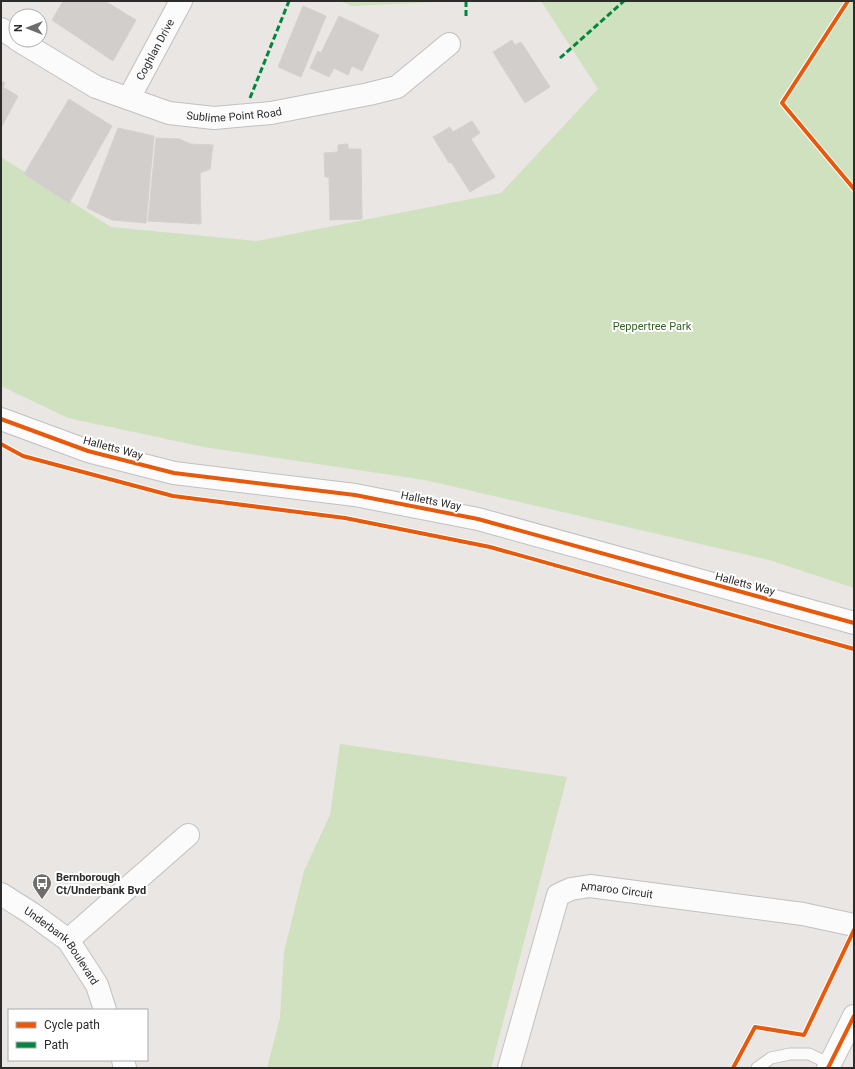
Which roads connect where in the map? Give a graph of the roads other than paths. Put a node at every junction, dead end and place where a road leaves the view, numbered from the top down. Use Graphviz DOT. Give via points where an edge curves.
graph roads {
  1 [pos="181,1"];
  2 [pos="449,44"];
  3 [pos="32,48"];
  4 [pos="129,98"];
  5 [pos="1,420"];
  6 [pos="854,623"];
  7 [pos="188,835"];
  8 [pos="1,894"];
  9 [pos="854,925"];
  10 [pos="68,940"];
  11 [pos="105,1009"];
  12 [pos="854,1016"];
  13 [pos="829,1066"];
  14 [pos="509,1068"];
  15 [pos="757,1068"];
  1 -- 4 [label="street, Coghlan Drive"];
  2 -- 4 [label="street, Sublime Point Road" via="397,87 271,113 214,118 169,113"];
  3 -- 4 [label="street, Sublime Point Road" via="96,87"];
  5 -- 6 [label="street, Halletts Way" via="88,451 174,473 355,495 478,519"];
  7 -- 10 [label="street"];
  8 -- 10 [label="street, Underbank Boulevard"];
  9 -- 14 [label="street, Amaroo Circuit" via="803,914 590,886 570,889 558,895"];
  10 -- 11 [label="street, Underbank Boulevard" via="97,985"];
  12 -- 13 [label="street"];
  13 -- 15 [label="lane" via="810,1054 790,1054 771,1058"];
}
